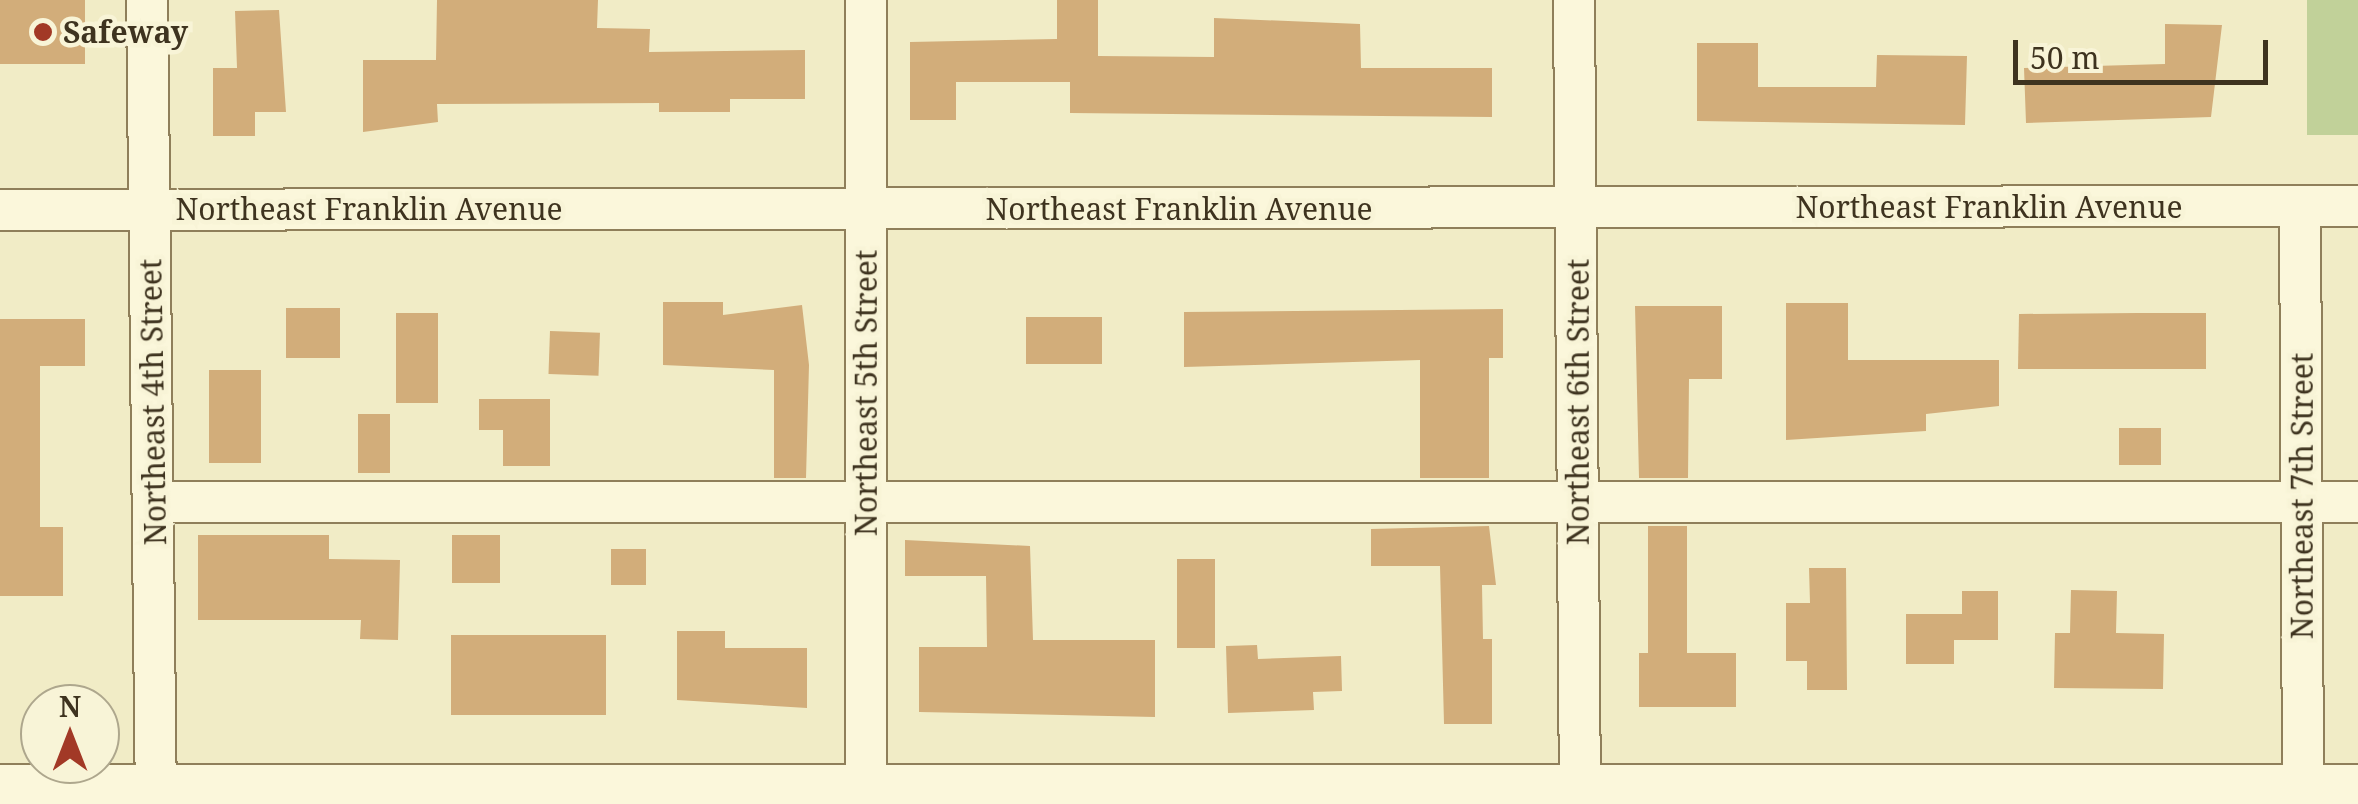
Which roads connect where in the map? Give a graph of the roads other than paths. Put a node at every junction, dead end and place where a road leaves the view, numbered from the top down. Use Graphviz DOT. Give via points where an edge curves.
graph roads {
  1 [pos="147,0"];
  2 [pos="866,0"];
  3 [pos="1574,0"];
  4 [pos="2300,206"];
  5 [pos="2358,206"];
  6 [pos="866,208"];
  7 [pos="1576,209"];
  8 [pos="0,210"];
  9 [pos="151,210"];
  10 [pos="1578,500"];
  11 [pos="154,502"];
  12 [pos="2302,502"];
  13 [pos="2358,502"];
  14 [pos="864,503"];
  15 [pos="0,784"];
  16 [pos="2303,785"];
  17 [pos="2358,785"];
  18 [pos="866,786"];
  19 [pos="156,794"];
  20 [pos="776,795"];
  21 [pos="1580,795"];
  1 -- 9 [label="street, Northeast 4th Street"];
  2 -- 6 [label="street, Northeast 5th Street"];
  3 -- 7 [label="street, Northeast 6th Street"];
  4 -- 5 [label="street, Northeast Franklin Avenue"];
  4 -- 7 [label="street, Northeast Franklin Avenue"];
  4 -- 12 [label="street, Northeast 7th Street"];
  6 -- 7 [label="street, Northeast Franklin Avenue"];
  6 -- 9 [label="street, Northeast Franklin Avenue"];
  6 -- 14 [label="street, Northeast 5th Street"];
  7 -- 10 [label="street, Northeast 6th Street"];
  8 -- 9 [label="street, Northeast Franklin Avenue"];
  9 -- 11 [label="street, Northeast 4th Street"];
  10 -- 12 [label="street"];
  10 -- 14 [label="street"];
  10 -- 21 [label="street, Northeast 6th Street"];
  11 -- 14 [label="street"];
  11 -- 19 [label="street, Northeast 4th Street"];
  12 -- 13 [label="street"];
  12 -- 16 [label="street, Northeast 7th Street"];
  14 -- 18 [label="street, Northeast 5th Street"];
  15 -- 19 [label="street"];
  16 -- 17 [label="street"];
  16 -- 21 [label="street"];
  18 -- 20 [label="street"];
  18 -- 21 [label="street"];
  19 -- 20 [label="street"];
}
